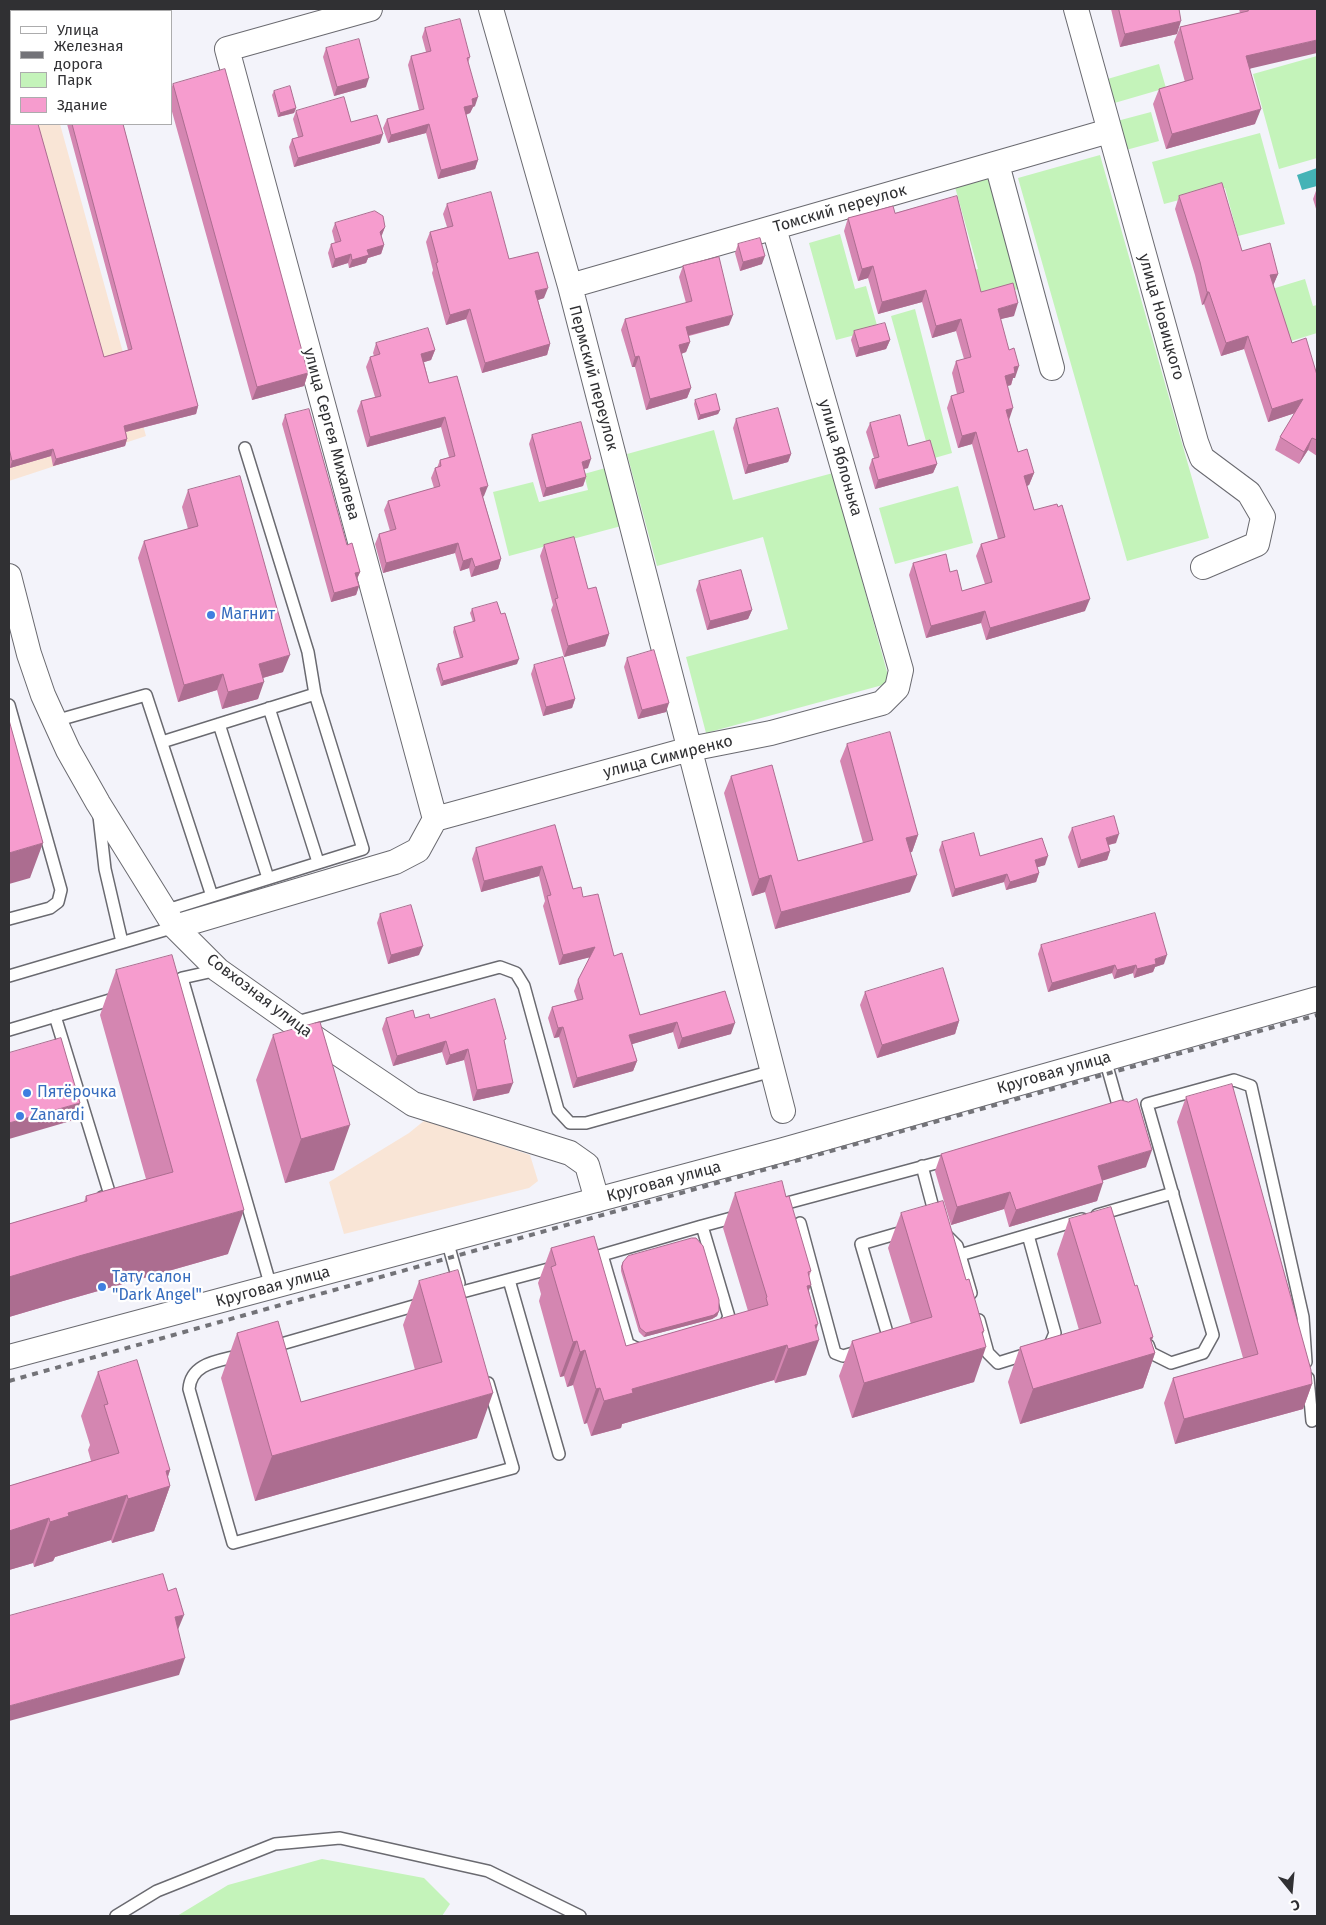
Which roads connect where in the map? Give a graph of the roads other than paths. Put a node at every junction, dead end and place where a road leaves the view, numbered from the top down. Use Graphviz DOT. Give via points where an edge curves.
graph roads {
  1 [pos="370,9"];
  2 [pos="491,9"];
  3 [pos="1076,9"];
  4 [pos="1109,131"];
  5 [pos="997,164"];
  6 [pos="774,228"];
  7 [pos="570,286"];
  8 [pos="1052,368"];
  9 [pos="246,448"];
  10 [pos="1203,567"];
  11 [pos="9,576"];
  12 [pos="15,629"];
  13 [pos="897,688"];
  14 [pos="314,694"];
  15 [pos="9,705"];
  16 [pos="269,708"];
  17 [pos="55,721"];
  18 [pos="219,724"];
  19 [pos="162,742"];
  20 [pos="690,749"];
  21 [pos="98,803"];
  22 [pos="435,819"];
  23 [pos="318,862"];
  24 [pos="268,878"];
  25 [pos="212,896"];
  26 [pos="169,919"];
  27 [pos="9,920"];
  28 [pos="122,942"];
  29 [pos="218,970"];
  30 [pos="9,976"];
  31 [pos="135,992"];
  32 [pos="1317,999"];
  33 [pos="55,1016"];
  34 [pos="293,1023"];
  35 [pos="9,1030"];
  36 [pos="1105,1059"];
  37 [pos="772,1071"];
  38 [pos="1147,1104"];
  39 [pos="783,1110"];
  40 [pos="940,1162"];
  41 [pos="922,1166"];
  42 [pos="1172,1193"];
  43 [pos="92,1200"];
  44 [pos="597,1200"];
  45 [pos="769,1208"];
  46 [pos="750,1213"];
  47 [pos="800,1223"];
  48 [pos="927,1225"];
  49 [pos="702,1226"];
  50 [pos="1028,1235"];
  51 [pos="447,1240"];
  52 [pos="602,1255"];
  53 [pos="960,1255"];
  54 [pos="509,1280"];
  55 [pos="270,1287"];
  56 [pos="463,1297"];
  57 [pos="710,1331"];
  58 [pos="1145,1334"];
  59 [pos="653,1347"];
  60 [pos="9,1357"];
  61 [pos="486,1375"];
  62 [pos="1312,1421"];
  63 [pos="559,1454"];
  64 [pos="116,1916"];
  65 [pos="580,1916"];
  1 -- 22 [label="street, улица Сергея Михалева" via="227,49"];
  2 -- 7 [label="street, Пермский переулок"];
  3 -- 4 [label="street, улица Новицкого"];
  4 -- 5 [label="street, Томский переулок"];
  4 -- 10 [label="street, улица Новицкого" via="1202,458 1249,493 1263,517 1258,544"];
  5 -- 6 [label="street, Томский переулок"];
  5 -- 8 [label="street"];
  6 -- 7 [label="street, Томский переулок"];
  6 -- 13 [label="street, улица Яблонька" via="901,670"];
  7 -- 20 [label="street, Пермский переулок"];
  9 -- 14 [label="lane" via="308,652"];
  11 -- 12 [label="street, Совхозная улица"];
  12 -- 17 [label="street, Совхозная улица"];
  13 -- 20 [label="street, улица Симиренко" via="882,703 771,733"];
  14 -- 16 [label="lane"];
  14 -- 23 [label="lane" via="363,849"];
  15 -- 27 [label="lane" via="61,890 58,902 50,908"];
  16 -- 18 [label="lane"];
  16 -- 23 [label="lane"];
  17 -- 19 [label="lane" via="146,695"];
  17 -- 21 [label="street, Совхозная улица"];
  18 -- 19 [label="lane"];
  18 -- 24 [label="lane"];
  19 -- 25 [label="lane"];
  20 -- 22 [label="street, улица Симиренко"];
  20 -- 37 [label="street, Пермский переулок"];
  21 -- 26 [label="street, Совхозная улица"];
  21 -- 28 [label="lane" via="105,869"];
  22 -- 26 [label="street" via="418,850 395,862"];
  23 -- 24 [label="lane"];
  24 -- 25 [label="lane"];
  25 -- 26 [label="lane"];
  26 -- 28 [label="lane"];
  26 -- 29 [label="street, Совхозная улица"];
  28 -- 30 [label="lane"];
  29 -- 34 [label="street, Совхозная улица"];
  29 -- 55 [label="lane" via="178,979"];
  31 -- 33 [label="lane"];
  32 -- 36 [label="street, Круговая улица"];
  33 -- 35 [label="lane"];
  33 -- 43 [label="lane" via="110,1195"];
  34 -- 37 [label="lane" via="500,967 516,973 524,986 558,1110 570,1123 586,1123"];
  34 -- 44 [label="street, Совхозная улица" via="414,1104 570,1153 587,1164"];
  36 -- 38 [label="lane" via="1120,1112"];
  36 -- 44 [label="street, Круговая улица"];
  37 -- 39 [label="street, Пермский переулок"];
  38 -- 42 [label="lane"];
  38 -- 62 [label="lane" via="1234,1080 1251,1086 1303,1317"];
  40 -- 41 [label="lane"];
  41 -- 45 [label="lane"];
  41 -- 48 [label="lane"];
  42 -- 50 [label="lane" via="1111,1216"];
  42 -- 58 [label="lane" via="1213,1335 1203,1354 1171,1363 1151,1353"];
  44 -- 51 [label="street, Круговая улица"];
  46 -- 49 [label="lane"];
  47 -- 48 [label="lane" via="835,1353 843,1356 885,1344 888,1336 861,1244"];
  48 -- 53 [label="lane" via="938,1227"];
  49 -- 52 [label="lane"];
  49 -- 57 [label="lane" via="729,1317 725,1324"];
  50 -- 53 [label="lane"];
  50 -- 53 [label="lane" via="1055,1333 1049,1347 998,1363 988,1353"];
  51 -- 55 [label="street, Круговая улица"];
  51 -- 56 [label="lane"];
  52 -- 54 [label="lane"];
  52 -- 59 [label="lane" via="628,1344 643,1350"];
  54 -- 56 [label="lane"];
  54 -- 63 [label="lane"];
  55 -- 60 [label="street, Круговая улица"];
  56 -- 61 [label="lane" via="438,1299 201,1366 195,1372 190,1380 190,1389 233,1543 512,1468"];
  64 -- 65 [label="lane" via="157,1891 275,1844 340,1838 488,1871"];
}
